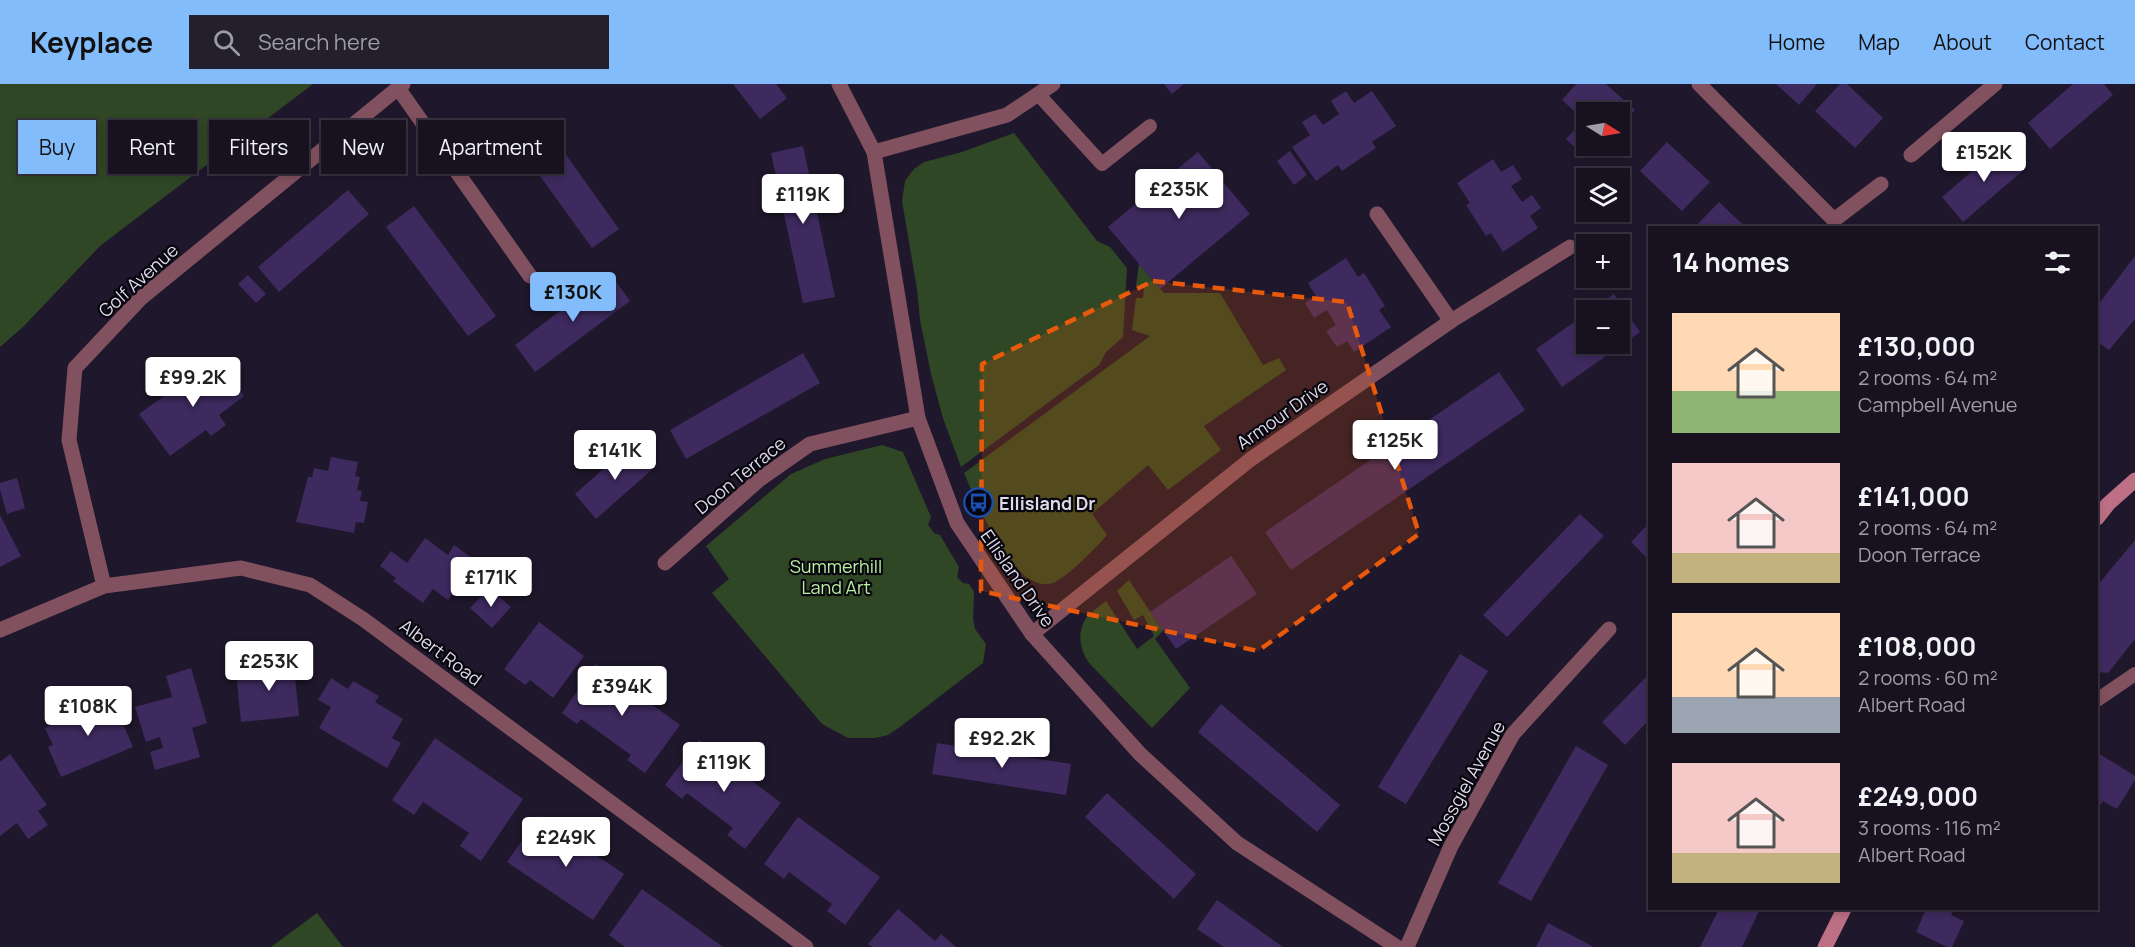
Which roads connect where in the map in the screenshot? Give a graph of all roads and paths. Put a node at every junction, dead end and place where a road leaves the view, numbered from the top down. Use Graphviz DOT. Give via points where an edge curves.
graph roads {
  1 [pos="839,84"];
  2 [pos="1053,84"];
  3 [pos="1699,84"];
  4 [pos="1995,84"];
  5 [pos="401,86"];
  6 [pos="1038,94"];
  7 [pos="1150,126"];
  8 [pos="874,152"];
  9 [pos="1911,155"];
  10 [pos="1881,184"];
  11 [pos="1377,214"];
  12 [pos="1835,224"];
  13 [pos="1570,247"];
  14 [pos="530,276"];
  15 [pos="1451,321"];
  16 [pos="918,417"];
  17 [pos="2135,480"];
  18 [pos="2098,517"];
  19 [pos="665,563"];
  20 [pos="104,586"];
  21 [pos="1609,629"];
  22 [pos="0,630"];
  23 [pos="1032,634"];
  24 [pos="2135,674"];
  25 [pos="2098,699"];
  26 [pos="1844,910"];
  27 [pos="806,947"];
  28 [pos="1397,947"];
  29 [pos="1407,947"];
  30 [pos="1825,947"];
  1 -- 8 [label="street, Ellisland Drive"];
  2 -- 6 [label="street"];
  3 -- 12 [label="street"];
  4 -- 9 [label="street"];
  5 -- 14 [label="street"];
  5 -- 20 [label="street, Golf Avenue" via="140,299 75,368 69,440"];
  6 -- 7 [label="lane" via="1102,164"];
  6 -- 8 [label="street" via="1006,115"];
  8 -- 16 [label="street, Ellisland Drive"];
  10 -- 12 [label="street"];
  11 -- 15 [label="street"];
  13 -- 15 [label="street, Armour Drive"];
  15 -- 23 [label="street, Armour Drive" via="1251,459"];
  16 -- 19 [label="street, Doon Terrace" via="810,444 760,479"];
  16 -- 23 [label="street, Ellisland Drive" via="957,523"];
  17 -- 18 [label="street"];
  20 -- 22 [label="street, Albert Road"];
  20 -- 27 [label="street, Albert Road" via="241,568 310,585 363,619"];
  21 -- 29 [label="street, Mossgiel Avenue" via="1513,734 1451,846"];
  23 -- 28 [label="street, Ellisland Drive" via="1140,753 1237,843"];
  24 -- 25 [label="lane"];
  26 -- 30 [label="street"];
}
